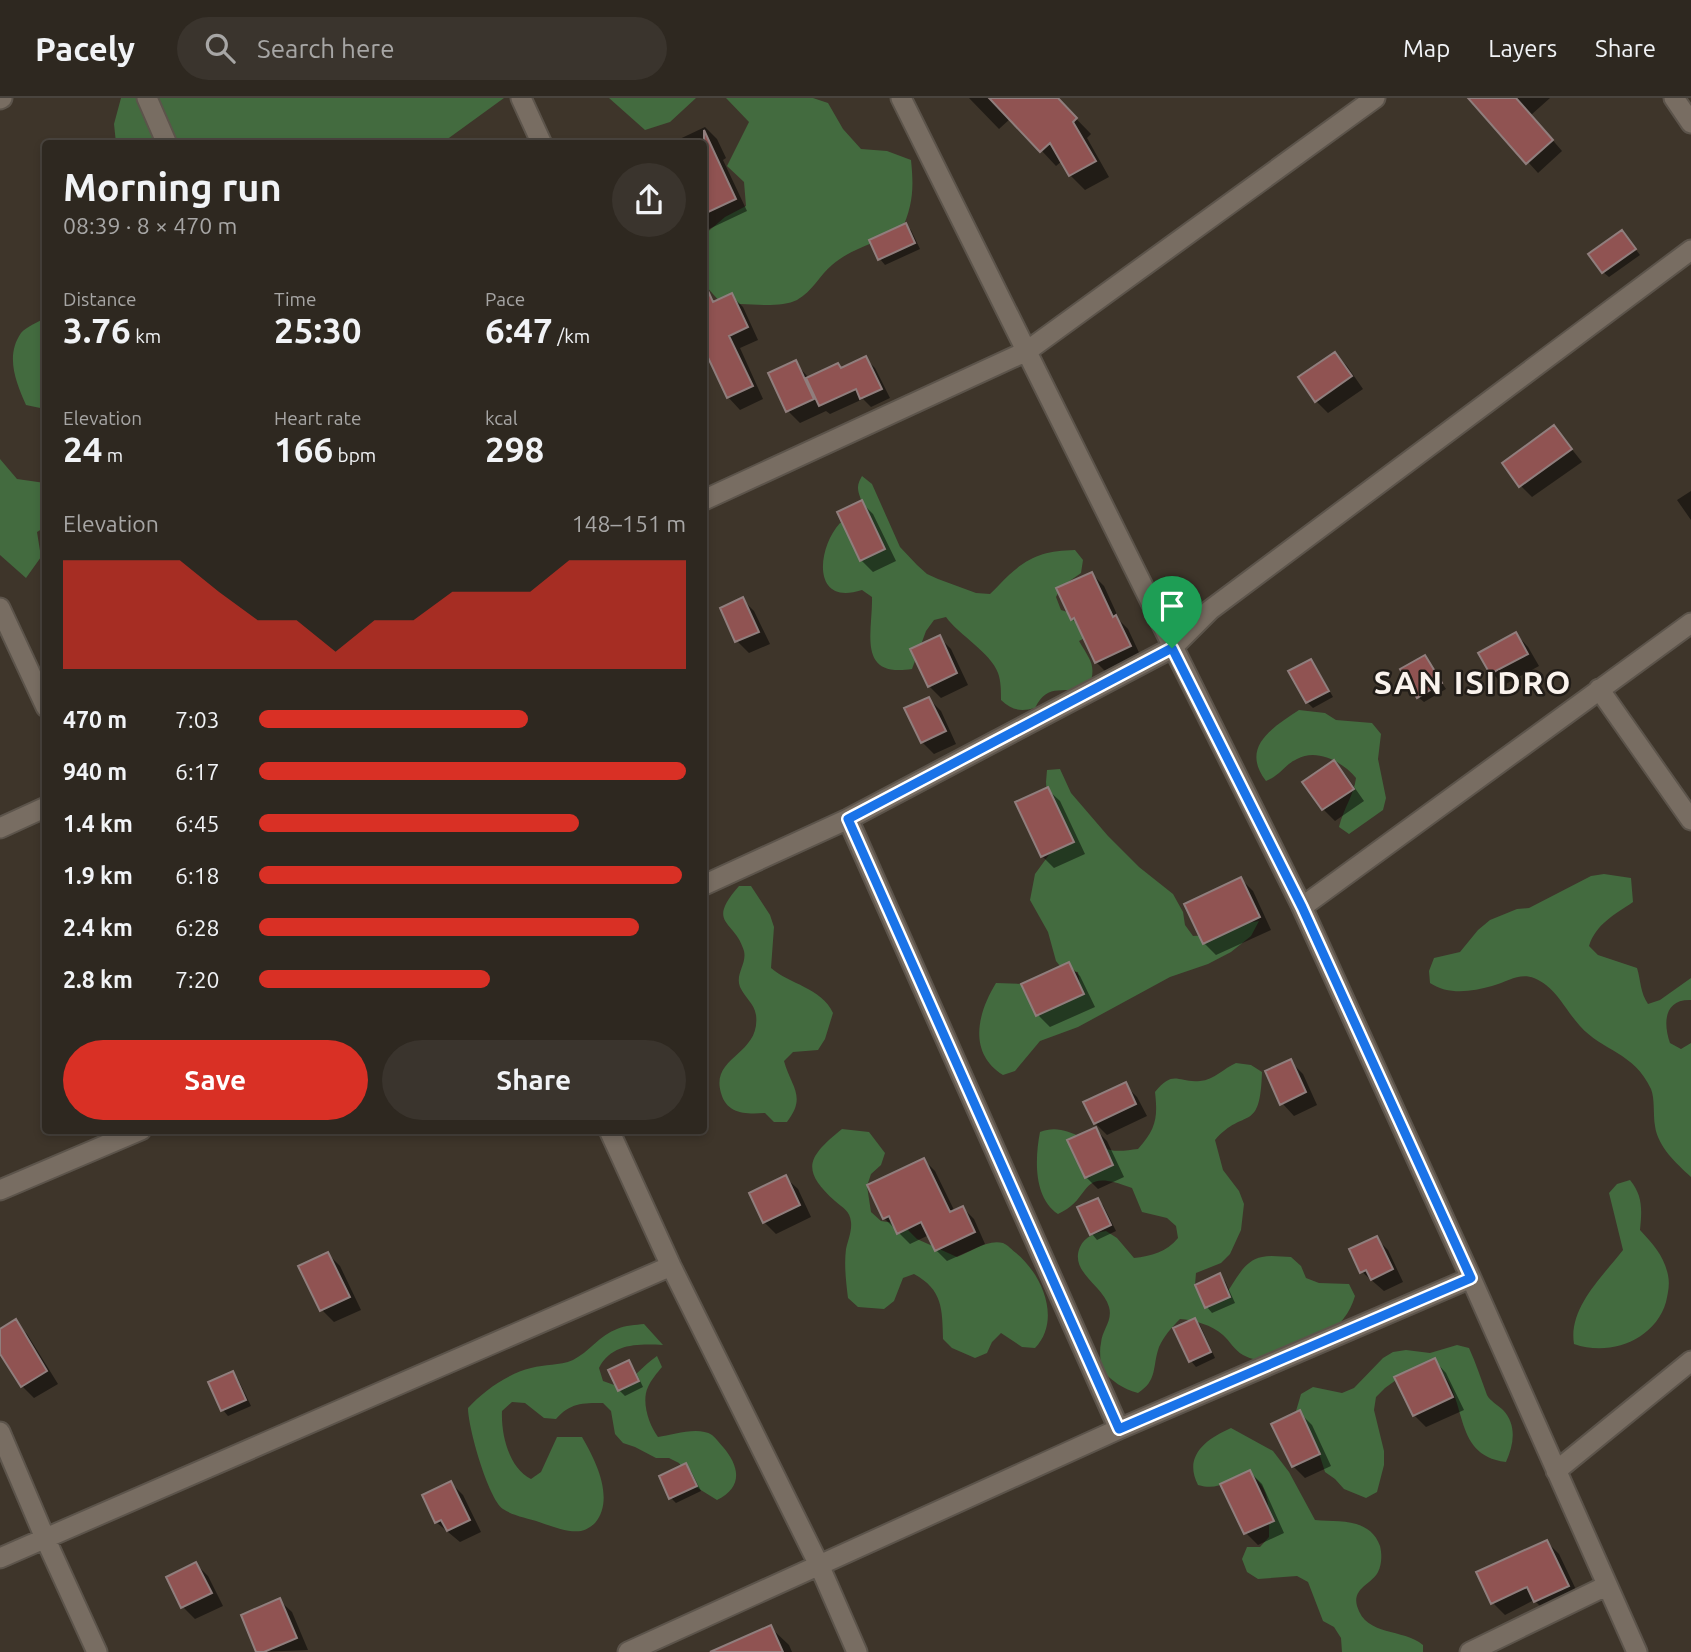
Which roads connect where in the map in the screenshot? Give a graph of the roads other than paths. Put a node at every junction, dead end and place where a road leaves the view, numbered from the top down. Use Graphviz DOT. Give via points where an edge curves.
graph roads {
  1 [pos="147,98"];
  2 [pos="522,98"];
  3 [pos="901,98"];
  4 [pos="1375,98"];
  5 [pos="1674,98"];
  6 [pos="1691,123"];
  7 [pos="165,140"];
  8 [pos="540,140"];
  9 [pos="1691,250"];
  10 [pos="1027,351"];
  11 [pos="707,499"];
  12 [pos="0,608"];
  13 [pos="1691,623"];
  14 [pos="1172,648"];
  15 [pos="1599,689"];
  16 [pos="42,698"];
  17 [pos="42,809"];
  18 [pos="848,819"];
  19 [pos="1691,820"];
  20 [pos="0,828"];
  21 [pos="707,885"];
  22 [pos="1302,907"];
  23 [pos="132,1134"];
  24 [pos="611,1134"];
  25 [pos="0,1191"];
  26 [pos="671,1266"];
  27 [pos="1471,1278"];
  28 [pos="1691,1361"];
  29 [pos="1119,1429"];
  30 [pos="0,1432"];
  31 [pos="1556,1471"];
  32 [pos="45,1538"];
  33 [pos="0,1558"];
  34 [pos="820,1567"];
  35 [pos="1606,1586"];
  36 [pos="97,1652"];
  37 [pos="628,1652"];
  38 [pos="856,1652"];
  39 [pos="1470,1652"];
  40 [pos="1637,1652"];
  1 -- 7 [label="street"];
  2 -- 8 [label="street"];
  3 -- 10 [label="street"];
  4 -- 10 [label="street"];
  5 -- 6 [label="street"];
  9 -- 14 [label="street" via="1210,610"];
  10 -- 11 [label="street"];
  10 -- 14 [label="street"];
  12 -- 16 [label="street"];
  13 -- 15 [label="street"];
  14 -- 18 [label="street"];
  14 -- 22 [label="street"];
  15 -- 19 [label="street"];
  15 -- 22 [label="street"];
  17 -- 20 [label="street"];
  18 -- 21 [label="street"];
  18 -- 29 [label="street"];
  22 -- 27 [label="street"];
  23 -- 25 [label="street"];
  24 -- 26 [label="street"];
  26 -- 32 [label="street"];
  26 -- 34 [label="street"];
  27 -- 29 [label="street"];
  27 -- 31 [label="street"];
  28 -- 31 [label="street"];
  29 -- 34 [label="street"];
  30 -- 32 [label="street"];
  31 -- 35 [label="street"];
  32 -- 33 [label="street"];
  32 -- 36 [label="street"];
  34 -- 37 [label="street"];
  34 -- 38 [label="street"];
  35 -- 39 [label="street"];
  35 -- 40 [label="street"];
}
